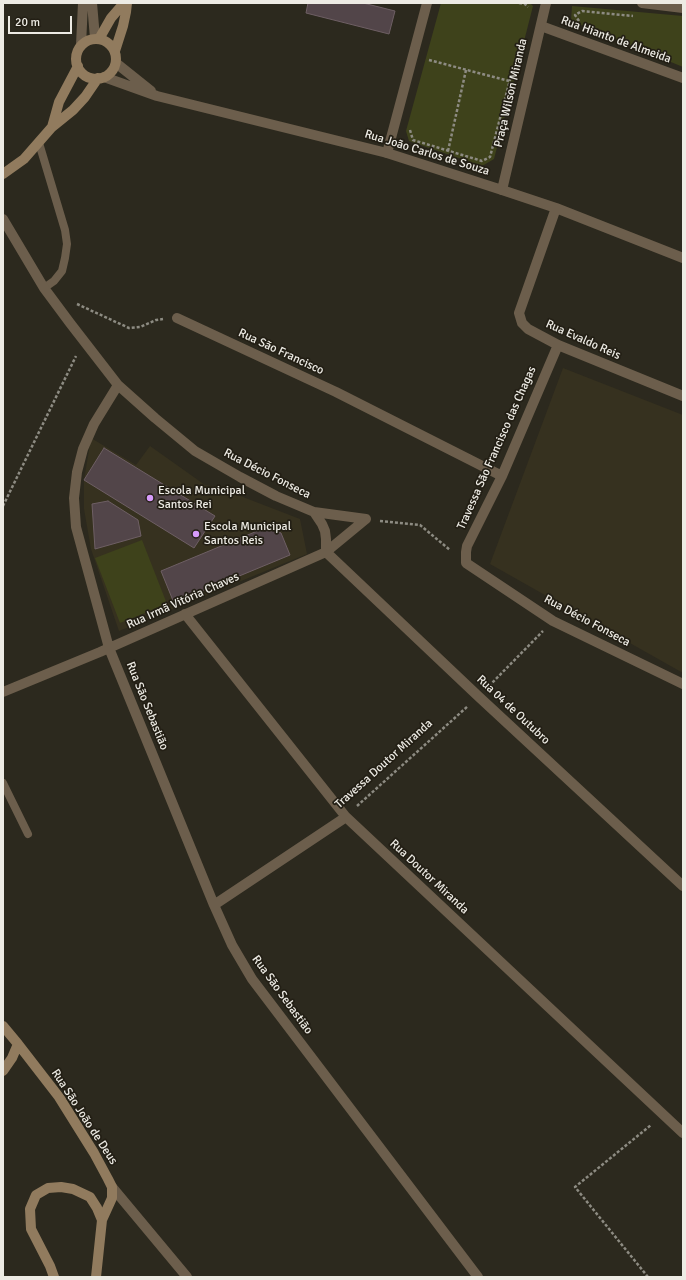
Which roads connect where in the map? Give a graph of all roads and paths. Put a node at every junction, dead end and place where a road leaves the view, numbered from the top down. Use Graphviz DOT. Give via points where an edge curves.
graph roads {
  1 [pos="83,3"];
  2 [pos="92,3"];
  3 [pos="125,3"];
  4 [pos="427,3"];
  5 [pos="519,3"];
  6 [pos="546,3"];
  7 [pos="642,3"];
  8 [pos="683,8"];
  9 [pos="526,14"];
  10 [pos="541,26"];
  11 [pos="97,38"];
  12 [pos="81,45"];
  13 [pos="115,51"];
  14 [pos="429,60"];
  15 [pos="116,63"];
  16 [pos="78,66"];
  17 [pos="513,66"];
  18 [pos="466,70"];
  19 [pos="101,78"];
  20 [pos="683,78"];
  21 [pos="509,81"];
  22 [pos="157,96"];
  23 [pos="52,127"];
  24 [pos="413,140"];
  25 [pos="39,143"];
  26 [pos="448,150"];
  27 [pos="387,153"];
  28 [pos="3,174"];
  29 [pos="502,190"];
  30 [pos="556,208"];
  31 [pos="3,219"];
  32 [pos="683,258"];
  33 [pos="44,288"];
  34 [pos="72,302"];
  35 [pos="177,318"];
  36 [pos="83,341"];
  37 [pos="558,346"];
  38 [pos="118,384"];
  39 [pos="683,396"];
  40 [pos="502,476"];
  41 [pos="3,506"];
  42 [pos="314,512"];
  43 [pos="366,519"];
  44 [pos="326,552"];
  45 [pos="466,563"];
  46 [pos="185,614"];
  47 [pos="553,621"];
  48 [pos="110,648"];
  49 [pos="683,684"];
  50 [pos="3,692"];
  51 [pos="478,696"];
  52 [pos="3,783"];
  53 [pos="346,817"];
  54 [pos="28,834"];
  55 [pos="683,886"];
  56 [pos="214,905"];
  57 [pos="3,1026"];
  58 [pos="18,1044"];
  59 [pos="3,1071"];
  60 [pos="664,1114"];
  61 [pos="683,1133"];
  62 [pos="112,1187"];
  63 [pos="102,1220"];
  64 [pos="54,1277"];
  65 [pos="96,1277"];
  66 [pos="188,1277"];
  67 [pos="478,1277"];
  68 [pos="648,1277"];
  1 -- 12 [label="street"];
  2 -- 11 [label="street"];
  3 -- 11 [label="main road"];
  3 -- 13 [label="main road" via="126,12"];
  4 -- 27 [label="street"];
  5 -- 9 [label="path" via="528,7"];
  6 -- 10 [label="street, Praça Wilson Miranda"];
  7 -- 8 [label="street"];
  10 -- 20 [label="street, Rua Hianto de Almeida"];
  10 -- 29 [label="street, Praça Wilson Miranda"];
  11 -- 12 [label="main road"];
  11 -- 13 [label="main road" via="108,43"];
  12 -- 16 [label="main road" via="76,57"];
  13 -- 15 [label="main road"];
  14 -- 18 [label="path"];
  15 -- 19 [label="main road" via="111,71"];
  15 -- 22 [label="street, Rua João Carlos de Souza"];
  16 -- 19 [label="main road" via="86,75"];
  16 -- 23 [label="main road" via="59,102"];
  17 -- 21 [label="path"];
  18 -- 21 [label="path"];
  18 -- 26 [label="path"];
  19 -- 22 [label="street, Rua João Carlos de Souza"];
  19 -- 23 [label="main road" via="73,110"];
  21 -- 26 [label="path" via="490,157 482,161"];
  22 -- 27 [label="street, Rua João Carlos de Souza"];
  23 -- 25 [label="main road"];
  24 -- 26 [label="path"];
  25 -- 28 [label="main road"];
  25 -- 33 [label="lane" via="67,244 62,271"];
  27 -- 29 [label="street, Rua João Carlos de Souza"];
  29 -- 30 [label="street, Rua João Carlos de Souza"];
  30 -- 32 [label="street, Rua João Carlos de Souza"];
  30 -- 37 [label="street, Rua Evaldo Reis" via="519,313 522,323 528,329"];
  31 -- 33 [label="street, Rua Décio Fonseca"];
  33 -- 36 [label="street, Rua Décio Fonseca"];
  34 -- 35 [label="path" via="128,328 140,327 156,320"];
  35 -- 40 [label="street, Rua São Francisco" via="336,392"];
  36 -- 38 [label="street, Rua Décio Fonseca"];
  36 -- 41 [label="path"];
  37 -- 39 [label="street, Rua Evaldo Reis"];
  37 -- 40 [label="street, Travessa São Francisco das Chagas"];
  38 -- 42 [label="street, Rua Décio Fonseca" via="195,451 276,496"];
  38 -- 48 [label="street, Rua São Sebastião" via="94,424 83,449 74,498 76,527"];
  40 -- 45 [label="street, Travessa São Francisco das Chagas" via="467,546"];
  42 -- 43 [label="street, Rua Décio Fonseca"];
  42 -- 44 [label="street" via="325,531"];
  43 -- 44 [label="street, Rua Irmã Vitória Chaves"];
  43 -- 45 [label="path" via="420,525"];
  44 -- 46 [label="street, Rua Irmã Vitória Chaves"];
  44 -- 51 [label="street, Rua 04 de Outubro"];
  45 -- 47 [label="street, Rua Décio Fonseca"];
  46 -- 48 [label="street, Rua Irmã Vitória Chaves"];
  46 -- 53 [label="street, Rua Doutor Miranda"];
  47 -- 49 [label="street, Rua Décio Fonseca"];
  47 -- 51 [label="path, Travessa Doutor Miranda"];
  48 -- 50 [label="street, Rua Irmã Vitória Chaves"];
  48 -- 56 [label="street, Rua São Sebastião"];
  51 -- 53 [label="path, Travessa Doutor Miranda"];
  51 -- 55 [label="street, Rua 04 de Outubro"];
  52 -- 54 [label="lane"];
  53 -- 56 [label="street, Travessa Doutor Miranda"];
  53 -- 60 [label="street, Rua Doutor Miranda"];
  56 -- 67 [label="street, Rua São Sebastião" via="232,945 252,979"];
  57 -- 58 [label="main road, Rua São João de Deus"];
  58 -- 59 [label="main road"];
  58 -- 62 [label="main road, Rua São João de Deus" via="59,1097"];
  60 -- 61 [label="street, Rua Doutor Miranda"];
  60 -- 68 [label="path" via="575,1187"];
  62 -- 63 [label="main road" via="112,1198"];
  62 -- 66 [label="street, Rua São João de Deus"];
  63 -- 64 [label="main road" via="90,1197 73,1189 48,1188 36,1195 30,1209 31,1230"];
  63 -- 65 [label="main road"];
}
